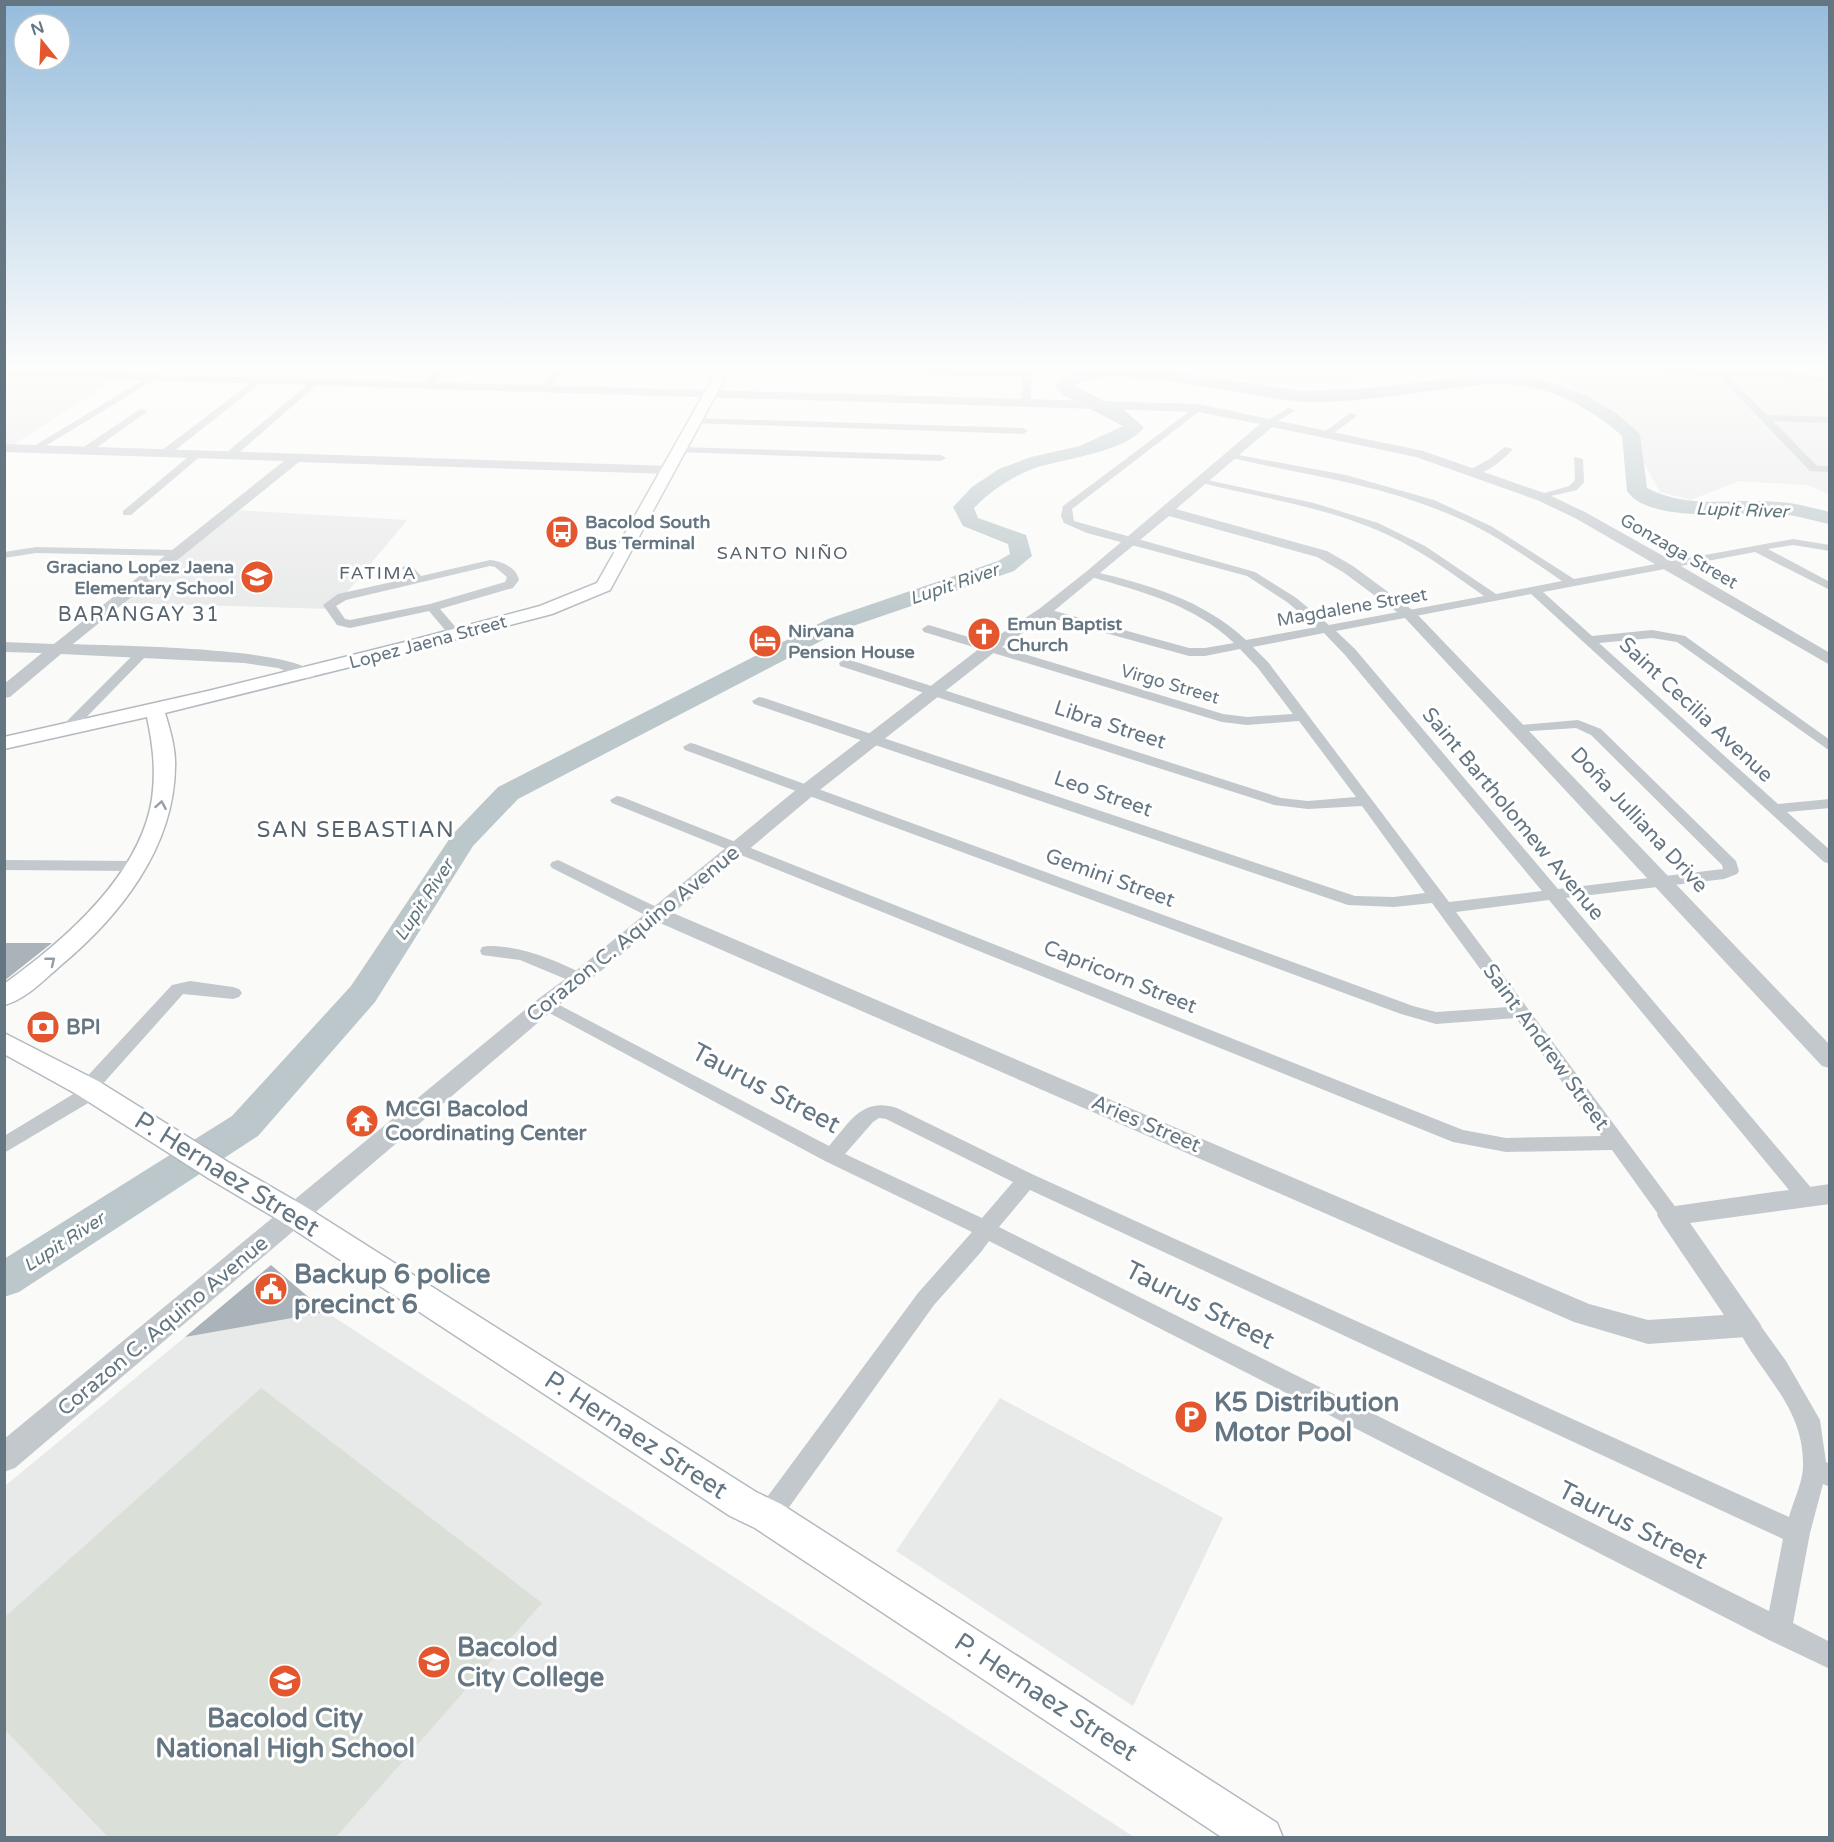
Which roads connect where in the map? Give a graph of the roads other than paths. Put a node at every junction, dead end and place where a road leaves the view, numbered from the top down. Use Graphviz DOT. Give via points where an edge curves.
graph roads {
  1 [pos="165,453"];
  2 [pos="232,453"];
  3 [pos="679,453"];
  4 [pos="777,453"];
  5 [pos="1139,453"];
  6 [pos="1234,453"];
  7 [pos="1414,453"];
  8 [pos="1503,453"];
  9 [pos="1798,453"];
  10 [pos="198,454"];
  11 [pos="230,455"];
  12 [pos="1232,455"];
  13 [pos="296,458"];
  14 [pos="941,458"];
  15 [pos="1578,459"];
  16 [pos="1830,469"];
  17 [pos="670,470"];
  18 [pos="1474,472"];
  19 [pos="1202,480"];
  20 [pos="1542,497"];
  21 [pos="1167,511"];
  22 [pos="127,513"];
  23 [pos="1129,540"];
  24 [pos="1757,548"];
  25 [pos="1830,548"];
  26 [pos="177,553"];
  27 [pos="4,555"];
  28 [pos="1669,565"];
  29 [pos="408,568"];
  30 [pos="1092,574"];
  31 [pos="418,580"];
  32 [pos="1574,584"];
  33 [pos="1830,587"];
  34 [pos="1535,591"];
  35 [pos="1495,598"];
  36 [pos="432,607"];
  37 [pos="1044,612"];
  38 [pos="1410,615"];
  39 [pos="927,629"];
  40 [pos="1327,630"];
  41 [pos="455,634"];
  42 [pos="1590,640"];
  43 [pos="1244,645"];
  44 [pos="4,648"];
  45 [pos="990,648"];
  46 [pos="57,649"];
  47 [pos="144,651"];
  48 [pos="1830,660"];
  49 [pos="845,663"];
  50 [pos="307,674"];
  51 [pos="935,692"];
  52 [pos="4,693"];
  53 [pos="759,700"];
  54 [pos="155,711"];
  55 [pos="1302,717"];
  56 [pos="67,729"];
  57 [pos="1520,729"];
  58 [pos="875,738"];
  59 [pos="4,743"];
  60 [pos="690,747"];
  61 [pos="1830,747"];
  62 [pos="809,789"];
  63 [pos="617,800"];
  64 [pos="1366,801"];
  65 [pos="1830,803"];
  66 [pos="1773,809"];
  67 [pos="739,849"];
  68 [pos="1830,859"];
  69 [pos="4,865"];
  70 [pos="558,865"];
  71 [pos="136,866"];
  72 [pos="1663,881"];
  73 [pos="1553,896"];
  74 [pos="1441,903"];
  75 [pos="657,914"];
  76 [pos="488,951"];
  77 [pos="580,979"];
  78 [pos="233,993"];
  79 [pos="4,998"];
  80 [pos="546,1005"];
  81 [pos="1520,1012"];
  82 [pos="4,1042"];
  83 [pos="1830,1060"];
  84 [pos="90,1089"];
  85 [pos="1616,1143"];
  86 [pos="4,1146"];
  87 [pos="832,1156"];
  88 [pos="1027,1180"];
  89 [pos="1818,1195"];
  90 [pos="295,1215"];
  91 [pos="1670,1215"];
  92 [pos="986,1229"];
  93 [pos="1747,1325"];
  94 [pos="4,1458"];
  95 [pos="1822,1472"];
  96 [pos="768,1516"];
  97 [pos="1797,1533"];
  98 [pos="1778,1631"];
  99 [pos="1830,1656"];
  100 [pos="1262,1838"];
  1 -- 10 [label="street"];
  2 -- 11 [label="street"];
  3 -- 17 [label="main road, Lopez Jaena Street"];
  4 -- 14 [label="street"];
  5 -- 23 [label="street, Saint Bartholomew Avenue" via="1067,508 1066,516 1069,522"];
  6 -- 12 [label="street, Corazon C. Aquino Avenue"];
  7 -- 18 [label="street, Gonzaga Street"];
  8 -- 18 [label="street"];
  9 -- 16 [label="street" via="1814,469"];
  10 -- 11 [label="street"];
  10 -- 22 [label="street"];
  11 -- 13 [label="street"];
  12 -- 19 [label="street, Corazon C. Aquino Avenue"];
  12 -- 32 [label="street" via="1362,481 1426,501 1492,532"];
  13 -- 17 [label="street"];
  13 -- 26 [label="street"];
  15 -- 20 [label="street" via="1580,480 1573,488"];
  17 -- 41 [label="main road, Lopez Jaena Street" via="604,585 565,604"];
  18 -- 20 [label="street, Gonzaga Street"];
  19 -- 21 [label="street, Corazon C. Aquino Avenue"];
  19 -- 35 [label="street" via="1376,525 1419,547"];
  20 -- 28 [label="street, Gonzaga Street"];
  21 -- 23 [label="street, Corazon C. Aquino Avenue"];
  21 -- 38 [label="street, Doña Julliana Drive" via="1322,554"];
  23 -- 30 [label="street, Corazon C. Aquino Avenue"];
  23 -- 40 [label="street, Saint Bartholomew Avenue" via="1251,574 1295,602"];
  24 -- 25 [label="street, Magdalene Street" via="1793,542"];
  24 -- 28 [label="street, Magdalene Street"];
  24 -- 33 [label="street"];
  26 -- 27 [label="street" via="29,550"];
  26 -- 46 [label="street"];
  28 -- 32 [label="street, Magdalene Street"];
  28 -- 48 [label="street, Gonzaga Street"];
  29 -- 31 [label="street"];
  30 -- 37 [label="street, Corazon C. Aquino Avenue"];
  30 -- 43 [label="street, Saint Andrew Street" via="1198,609"];
  31 -- 36 [label="street" via="490,563 498,564 513,576 509,585"];
  31 -- 36 [label="street" via="342,597 329,605 341,622 350,624"];
  32 -- 34 [label="street, Magdalene Street"];
  34 -- 35 [label="street, Magdalene Street"];
  34 -- 42 [label="street, Saint Cecilia Avenue"];
  35 -- 38 [label="street, Magdalene Street"];
  36 -- 41 [label="street"];
  37 -- 43 [label="street, Magdalene Street" via="1189,651"];
  37 -- 45 [label="street, Corazon C. Aquino Avenue"];
  38 -- 40 [label="street, Magdalene Street"];
  38 -- 57 [label="street, Doña Julliana Drive"];
  39 -- 45 [label="street, Virgo Street"];
  40 -- 43 [label="street, Magdalene Street"];
  40 -- 73 [label="street, Saint Bartholomew Avenue" via="1350,652"];
  41 -- 50 [label="main road, Lopez Jaena Street"];
  42 -- 61 [label="street" via="1652,634 1681,639"];
  42 -- 66 [label="street, Saint Cecilia Avenue"];
  43 -- 55 [label="street, Saint Andrew Street"];
  44 -- 46 [label="street"];
  45 -- 51 [label="street, Corazon C. Aquino Avenue"];
  45 -- 55 [label="street, Virgo Street" via="1222,718 1247,722"];
  46 -- 47 [label="street"];
  46 -- 52 [label="street"];
  47 -- 50 [label="street" via="268,660"];
  47 -- 56 [label="street"];
  49 -- 51 [label="street, Libra Street"];
  50 -- 54 [label="main road, Lopez Jaena Street"];
  51 -- 58 [label="street, Corazon C. Aquino Avenue"];
  51 -- 64 [label="street, Libra Street" via="1279,802 1308,805"];
  53 -- 58 [label="street, Leo Street"];
  54 -- 56 [label="main road, Lopez Jaena Street"];
  71 -- 54 [label="main road, one-way" via="148,847 162,804 165,765"];
  55 -- 64 [label="street, Saint Andrew Street"];
  56 -- 59 [label="main road, Lopez Jaena Street"];
  57 -- 72 [label="street, Doña Julliana Drive"];
  57 -- 72 [label="street, Leo Street" via="1578,724 1596,732 1730,864 1731,871"];
  58 -- 62 [label="street, Corazon C. Aquino Avenue"];
  58 -- 74 [label="street, Leo Street" via="1354,902"];
  60 -- 62 [label="street, Gemini Street"];
  62 -- 67 [label="street, Corazon C. Aquino Avenue"];
  62 -- 81 [label="street, Gemini Street" via="1407,1010 1436,1018"];
  63 -- 67 [label="street, Capricorn Street"];
  64 -- 74 [label="street, Saint Andrew Street"];
  65 -- 66 [label="street"];
  66 -- 68 [label="street, Saint Cecilia Avenue"];
  67 -- 75 [label="street, Corazon C. Aquino Avenue"];
  67 -- 85 [label="street, Capricorn Street" via="1460,1137 1506,1145"];
  69 -- 71 [label="street"];
  70 -- 75 [label="street, Aries Street"];
  79 -- 71 [label="main road, one-way" via="67,948 105,908"];
  72 -- 73 [label="street, Leo Street"];
  72 -- 83 [label="street, Doña Julliana Drive"];
  73 -- 74 [label="street, Leo Street"];
  73 -- 89 [label="street, Saint Bartholomew Avenue"];
  74 -- 81 [label="street, Saint Andrew Street"];
  75 -- 77 [label="street, Corazon C. Aquino Avenue"];
  75 -- 93 [label="street, Aries Street" via="1584,1314 1648,1332"];
  76 -- 77 [label="street" via="528,955"];
  77 -- 80 [label="street, Corazon C. Aquino Avenue"];
  78 -- 84 [label="street" via="178,989"];
  80 -- 87 [label="street, Taurus Street"];
  80 -- 90 [label="street, Corazon C. Aquino Avenue"];
  81 -- 85 [label="street, Saint Andrew Street"];
  82 -- 84 [label="main road, P. Hernaez Street"];
  84 -- 86 [label="street"];
  84 -- 90 [label="main road, P. Hernaez Street"];
  85 -- 91 [label="street, Saint Andrew Street"];
  87 -- 88 [label="street" via="876,1111 890,1113"];
  87 -- 92 [label="street, Taurus Street"];
  88 -- 92 [label="street"];
  88 -- 97 [label="street"];
  89 -- 91 [label="street"];
  90 -- 94 [label="street, Corazon C. Aquino Avenue"];
  90 -- 96 [label="main road, P. Hernaez Street" via="674,1460"];
  91 -- 93 [label="street, Saint Andrew Street"];
  92 -- 96 [label="street" via="919,1308"];
  92 -- 98 [label="street, Taurus Street"];
  93 -- 95 [label="street, Saint Andrew Street" via="1808,1420"];
  95 -- 97 [label="street, Saint Andrew Street"];
  96 -- 100 [label="main road, P. Hernaez Street"];
  97 -- 98 [label="street, Saint Andrew Street"];
  98 -- 99 [label="street, Taurus Street"];
}
